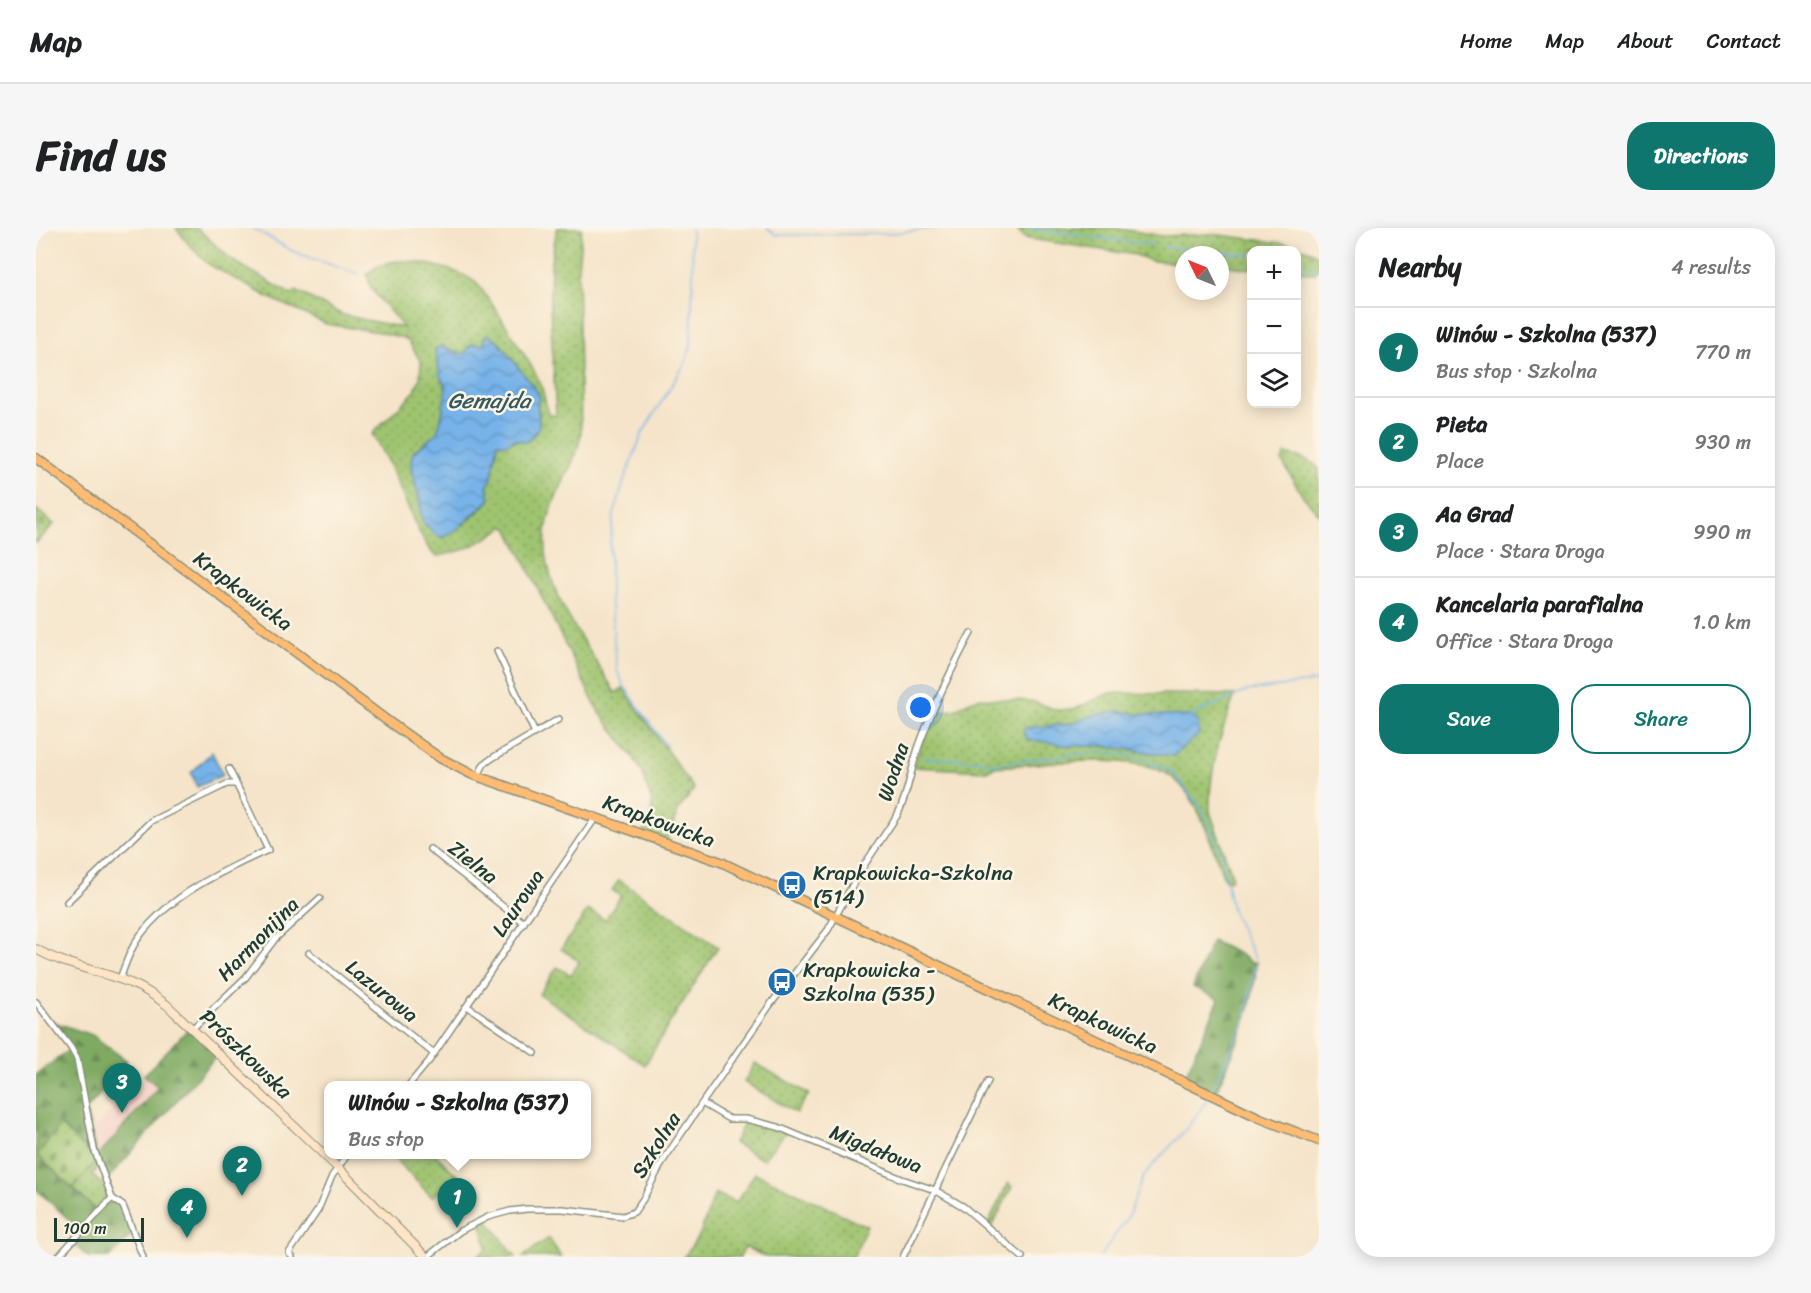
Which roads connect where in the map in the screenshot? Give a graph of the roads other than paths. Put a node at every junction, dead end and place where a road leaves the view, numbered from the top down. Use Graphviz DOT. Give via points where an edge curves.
graph roads {
  1 [pos="36,458"];
  2 [pos="971,633"];
  3 [pos="497,651"];
  4 [pos="559,719"];
  5 [pos="535,733"];
  6 [pos="229,769"];
  7 [pos="478,776"];
  8 [pos="236,784"];
  9 [pos="596,818"];
  10 [pos="430,849"];
  11 [pos="320,898"];
  12 [pos="67,903"];
  13 [pos="837,916"];
  14 [pos="524,923"];
  15 [pos="36,949"];
  16 [pos="309,953"];
  17 [pos="120,979"];
  18 [pos="36,1002"];
  19 [pos="467,1006"];
  20 [pos="193,1028"];
  21 [pos="535,1053"];
  22 [pos="434,1054"];
  23 [pos="412,1081"];
  24 [pos="988,1081"];
  25 [pos="702,1103"];
  26 [pos="1319,1141"];
  27 [pos="324,1154"];
  28 [pos="329,1159"];
  29 [pos="345,1159"];
  30 [pos="338,1168"];
  31 [pos="935,1190"];
  32 [pos="112,1198"];
  33 [pos="58,1257"];
  34 [pos="143,1257"];
  35 [pos="292,1257"];
  36 [pos="427,1257"];
  37 [pos="903,1257"];
  38 [pos="1022,1257"];
  1 -- 7 [label="main road, Krapkowicka" via="388,723 440,758"];
  2 -- 13 [label="street, Wodna" via="920,744 903,804"];
  3 -- 5 [label="street"];
  4 -- 5 [label="street"];
  5 -- 7 [label="street" via="484,764"];
  6 -- 8 [label="street"];
  7 -- 9 [label="main road, Krapkowicka"];
  8 -- 12 [label="street" via="227,784 151,821"];
  8 -- 17 [label="street" via="268,850 218,873 171,906 139,938"];
  9 -- 13 [label="main road, Krapkowicka" via="721,862"];
  9 -- 14 [label="street, Laurowa"];
  10 -- 14 [label="street, Zielna"];
  11 -- 20 [label="street, Harmonijna" via="275,939 246,977"];
  13 -- 25 [label="street, Szkolna"];
  13 -- 26 [label="main road, Krapkowicka" via="1260,1118"];
  14 -- 19 [label="street, Laurowa"];
  15 -- 17 [label="main road, Prószkowska"];
  16 -- 22 [label="street, Lazurowa"];
  17 -- 20 [label="main road, Prószkowska" via="153,994"];
  18 -- 32 [label="street" via="77,1059 90,1133"];
  19 -- 21 [label="street"];
  19 -- 22 [label="street, Laurowa"];
  20 -- 27 [label="main road, Prószkowska"];
  22 -- 23 [label="street, Laurowa"];
  24 -- 31 [label="street"];
  25 -- 31 [label="street, Migdałowa" via="729,1119 778,1127"];
  25 -- 36 [label="street, Szkolna" via="663,1161 639,1206 630,1214 611,1216 563,1209 510,1211 460,1231"];
  28 -- 30 [label="main road, Prószkowska"];
  29 -- 30 [label="street"];
  30 -- 35 [label="street" via="318,1210 289,1253"];
  30 -- 36 [label="main road, Prószkowska"];
  31 -- 37 [label="street"];
  31 -- 38 [label="street, Migdałowa" via="964,1207"];
  32 -- 33 [label="street"];
  32 -- 34 [label="street" via="123,1206"];
}
